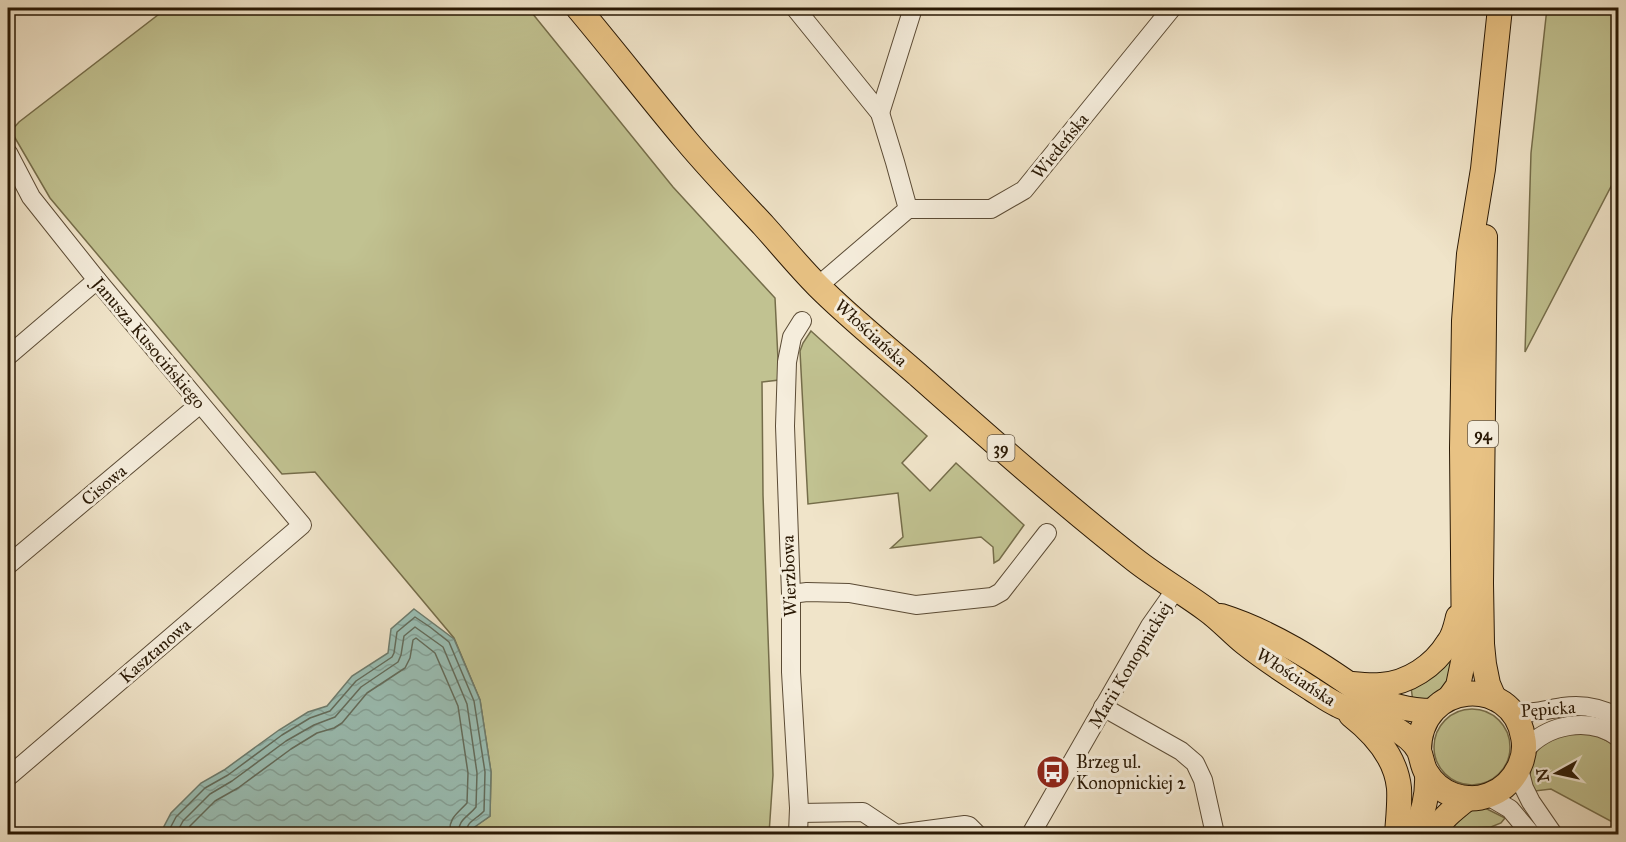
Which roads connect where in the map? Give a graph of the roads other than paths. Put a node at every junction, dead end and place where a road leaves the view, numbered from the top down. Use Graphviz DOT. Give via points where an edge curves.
graph roads {
  1 [pos="578,8"];
  2 [pos="795,8"];
  3 [pos="913,8"];
  4 [pos="1172,8"];
  5 [pos="1500,8"];
  6 [pos="880,113"];
  7 [pos="8,153"];
  8 [pos="1483,169"];
  9 [pos="908,209"];
  10 [pos="97,280"];
  11 [pos="818,286"];
  12 [pos="802,321"];
  13 [pos="8,356"];
  14 [pos="200,404"];
  15 [pos="302,525"];
  16 [pos="1047,533"];
  17 [pos="8,566"];
  18 [pos="1176,589"];
  19 [pos="790,594"];
  20 [pos="1462,603"];
  21 [pos="1209,612"];
  22 [pos="1349,684"];
  23 [pos="1441,704"];
  24 [pos="1502,705"];
  25 [pos="1340,706"];
  26 [pos="1103,707"];
  27 [pos="1618,717"];
  28 [pos="1618,737"];
  29 [pos="1521,760"];
  30 [pos="1423,762"];
  31 [pos="8,777"];
  32 [pos="1478,797"];
  33 [pos="799,813"];
  34 [pos="798,834"];
  35 [pos="896,834"];
  36 [pos="977,834"];
  37 [pos="1031,834"];
  38 [pos="1215,834"];
  39 [pos="1397,834"];
  40 [pos="1413,834"];
  41 [pos="1433,834"];
  42 [pos="1531,834"];
  43 [pos="1553,834"];
  1 -- 11 [label="main road, Włościańska / 39" via="687,142"];
  2 -- 6 [label="street"];
  3 -- 6 [label="street"];
  4 -- 9 [label="street, Wiedeńska" via="1024,190 992,209"];
  5 -- 8 [label="main road, 94"];
  6 -- 9 [label="street"];
  7 -- 10 [label="street, Janusza Kusocińskiego" via="31,197"];
  8 -- 20 [label="main road, 94" via="1464,321"];
  8 -- 24 [label="main road, 94" via="1482,644 1488,684"];
  9 -- 11 [label="street"];
  10 -- 13 [label="street"];
  10 -- 14 [label="street, Janusza Kusocińskiego"];
  11 -- 18 [label="main road, Włościańska / 39" via="1012,458"];
  12 -- 19 [label="street, Wierzbowa" via="792,337 787,362"];
  14 -- 15 [label="street, Janusza Kusocińskiego"];
  14 -- 17 [label="street, Cisowa"];
  15 -- 31 [label="street, Kasztanowa"];
  16 -- 19 [label="street" via="1001,592 992,597 916,605 849,593"];
  18 -- 21 [label="main road, Włościańska / 39"];
  18 -- 26 [label="street, Marii Konopnickiej"];
  19 -- 33 [label="street, Wierzbowa"];
  20 -- 22 [label="main road" via="1450,642 1419,672 1388,684"];
  20 -- 23 [label="main road, 94" via="1464,657 1458,686"];
  21 -- 22 [label="main road, Włościańska / 39" via="1273,636"];
  21 -- 25 [label="main road, Włościańska / 39" via="1279,669"];
  22 -- 23 [label="main road, Włościańska / 39" via="1400,708 1415,711"];
  23 -- 24 [label="main road, 39" via="1472,693 1483,694"];
  23 -- 30 [label="main road" via="1421,730"];
  24 -- 27 [label="street, Pępicka" via="1524,713 1579,706"];
  24 -- 29 [label="main road" via="1521,730"];
  25 -- 30 [label="main road, Włościańska / 39" via="1393,727 1405,736"];
  25 -- 39 [label="main road" via="1380,743 1395,771 1399,788"];
  26 -- 37 [label="street, Marii Konopnickiej"];
  26 -- 38 [label="street" via="1195,763 1203,780"];
  28 -- 29 [label="street, Pępicka" via="1601,728 1566,726 1532,741"];
  29 -- 32 [label="main road" via="1498,792"];
  29 -- 43 [label="street" via="1524,788"];
  30 -- 32 [label="main road, 39" via="1434,783 1444,791"];
  30 -- 40 [label="main road" via="1428,789"];
  32 -- 41 [label="main road" via="1448,814"];
  32 -- 42 [label="street" via="1510,809"];
  33 -- 34 [label="street, Wierzbowa"];
  33 -- 35 [label="street" via="863,812"];
  35 -- 36 [label="street" via="965,825"];
}
